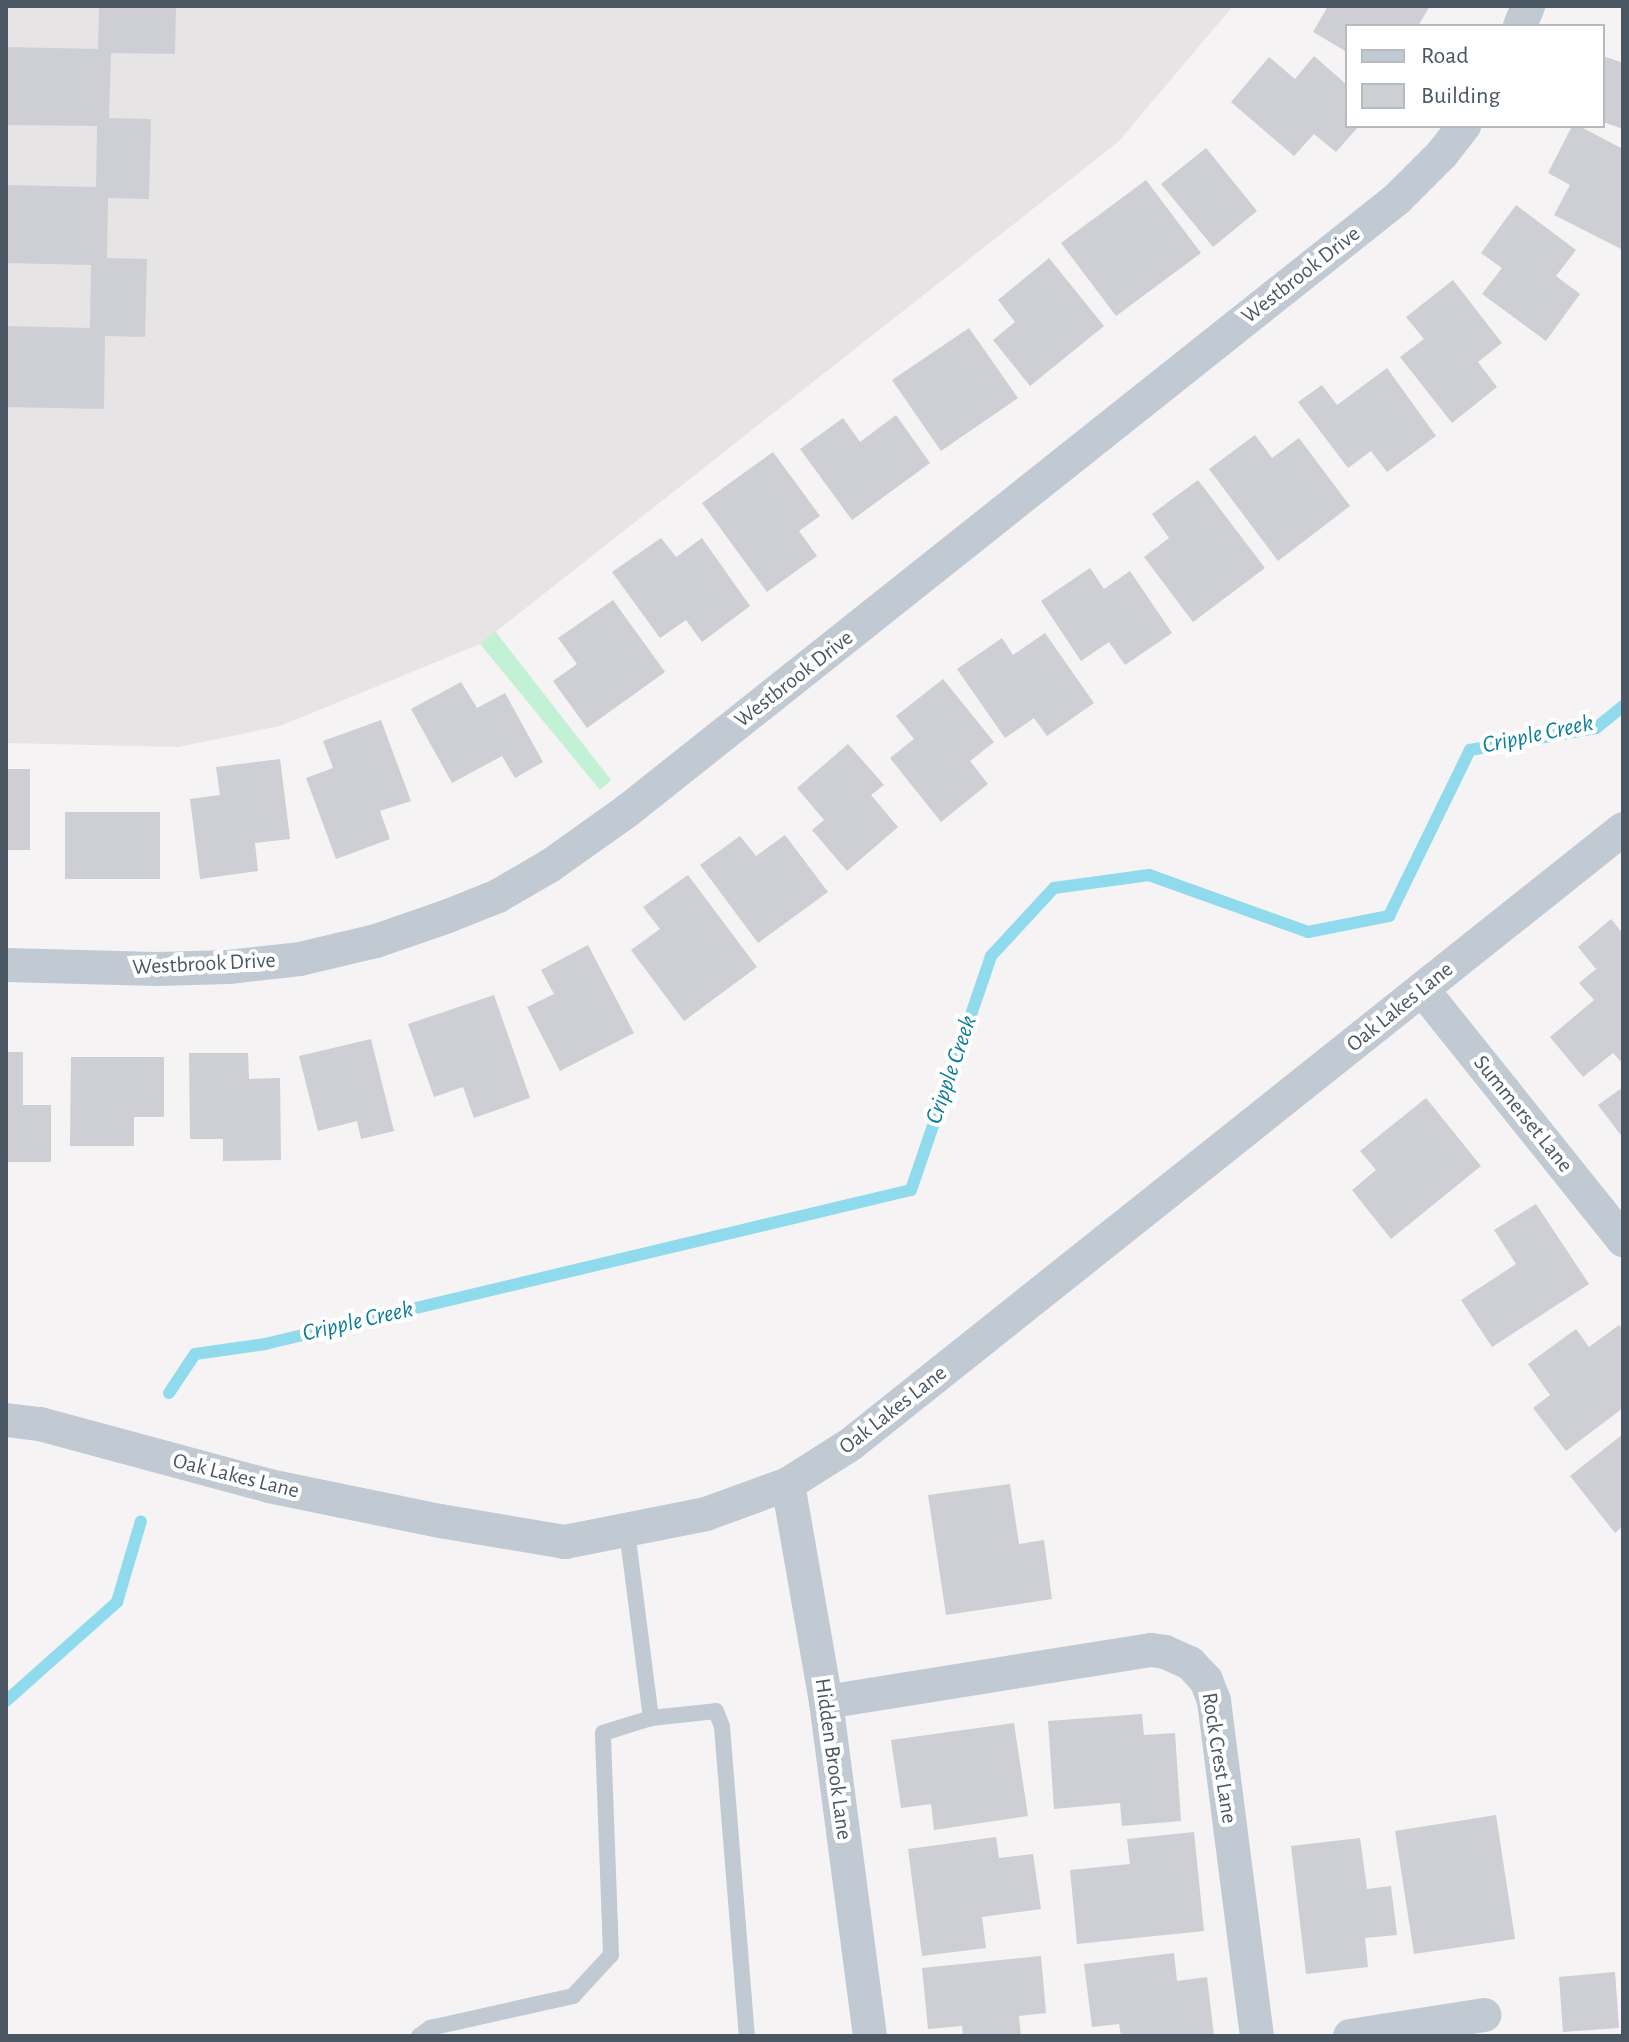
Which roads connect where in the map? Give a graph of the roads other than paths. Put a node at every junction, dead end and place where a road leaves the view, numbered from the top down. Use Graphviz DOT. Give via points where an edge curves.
graph roads {
  1 [pos="1462,128"];
  2 [pos="1623,829"];
  3 [pos="6,965"];
  4 [pos="1422,989"];
  5 [pos="1623,1240"];
  6 [pos="6,1420"];
  7 [pos="788,1484"];
  8 [pos="627,1531"];
  9 [pos="826,1702"];
  10 [pos="651,1718"];
  11 [pos="1484,2015"];
  12 [pos="419,2036"];
  13 [pos="747,2036"];
  14 [pos="870,2036"];
  15 [pos="1257,2036"];
  16 [pos="1350,2036"];
  1 -- 3 [label="street, Westbrook Drive" via="1397,199 627,811 498,896 376,941 300,959 157,969"];
  2 -- 4 [label="street, Oak Lakes Lane"];
  4 -- 5 [label="street, Summerset Lane"];
  4 -- 7 [label="street, Oak Lakes Lane" via="851,1444"];
  6 -- 8 [label="street, Oak Lakes Lane" via="40,1424 269,1486 440,1521 565,1542"];
  7 -- 8 [label="street, Oak Lakes Lane" via="706,1514"];
  7 -- 9 [label="street, Hidden Brook Lane"];
  8 -- 10 [label="lane"];
  9 -- 14 [label="street, Hidden Brook Lane"];
  9 -- 15 [label="street, Rock Crest Lane" via="1151,1650 1190,1663 1206,1680 1214,1701"];
  10 -- 12 [label="lane" via="603,1733 611,1955 573,1996 430,2028"];
  10 -- 13 [label="lane" via="716,1711 722,1727"];
  11 -- 16 [label="street"];
}
